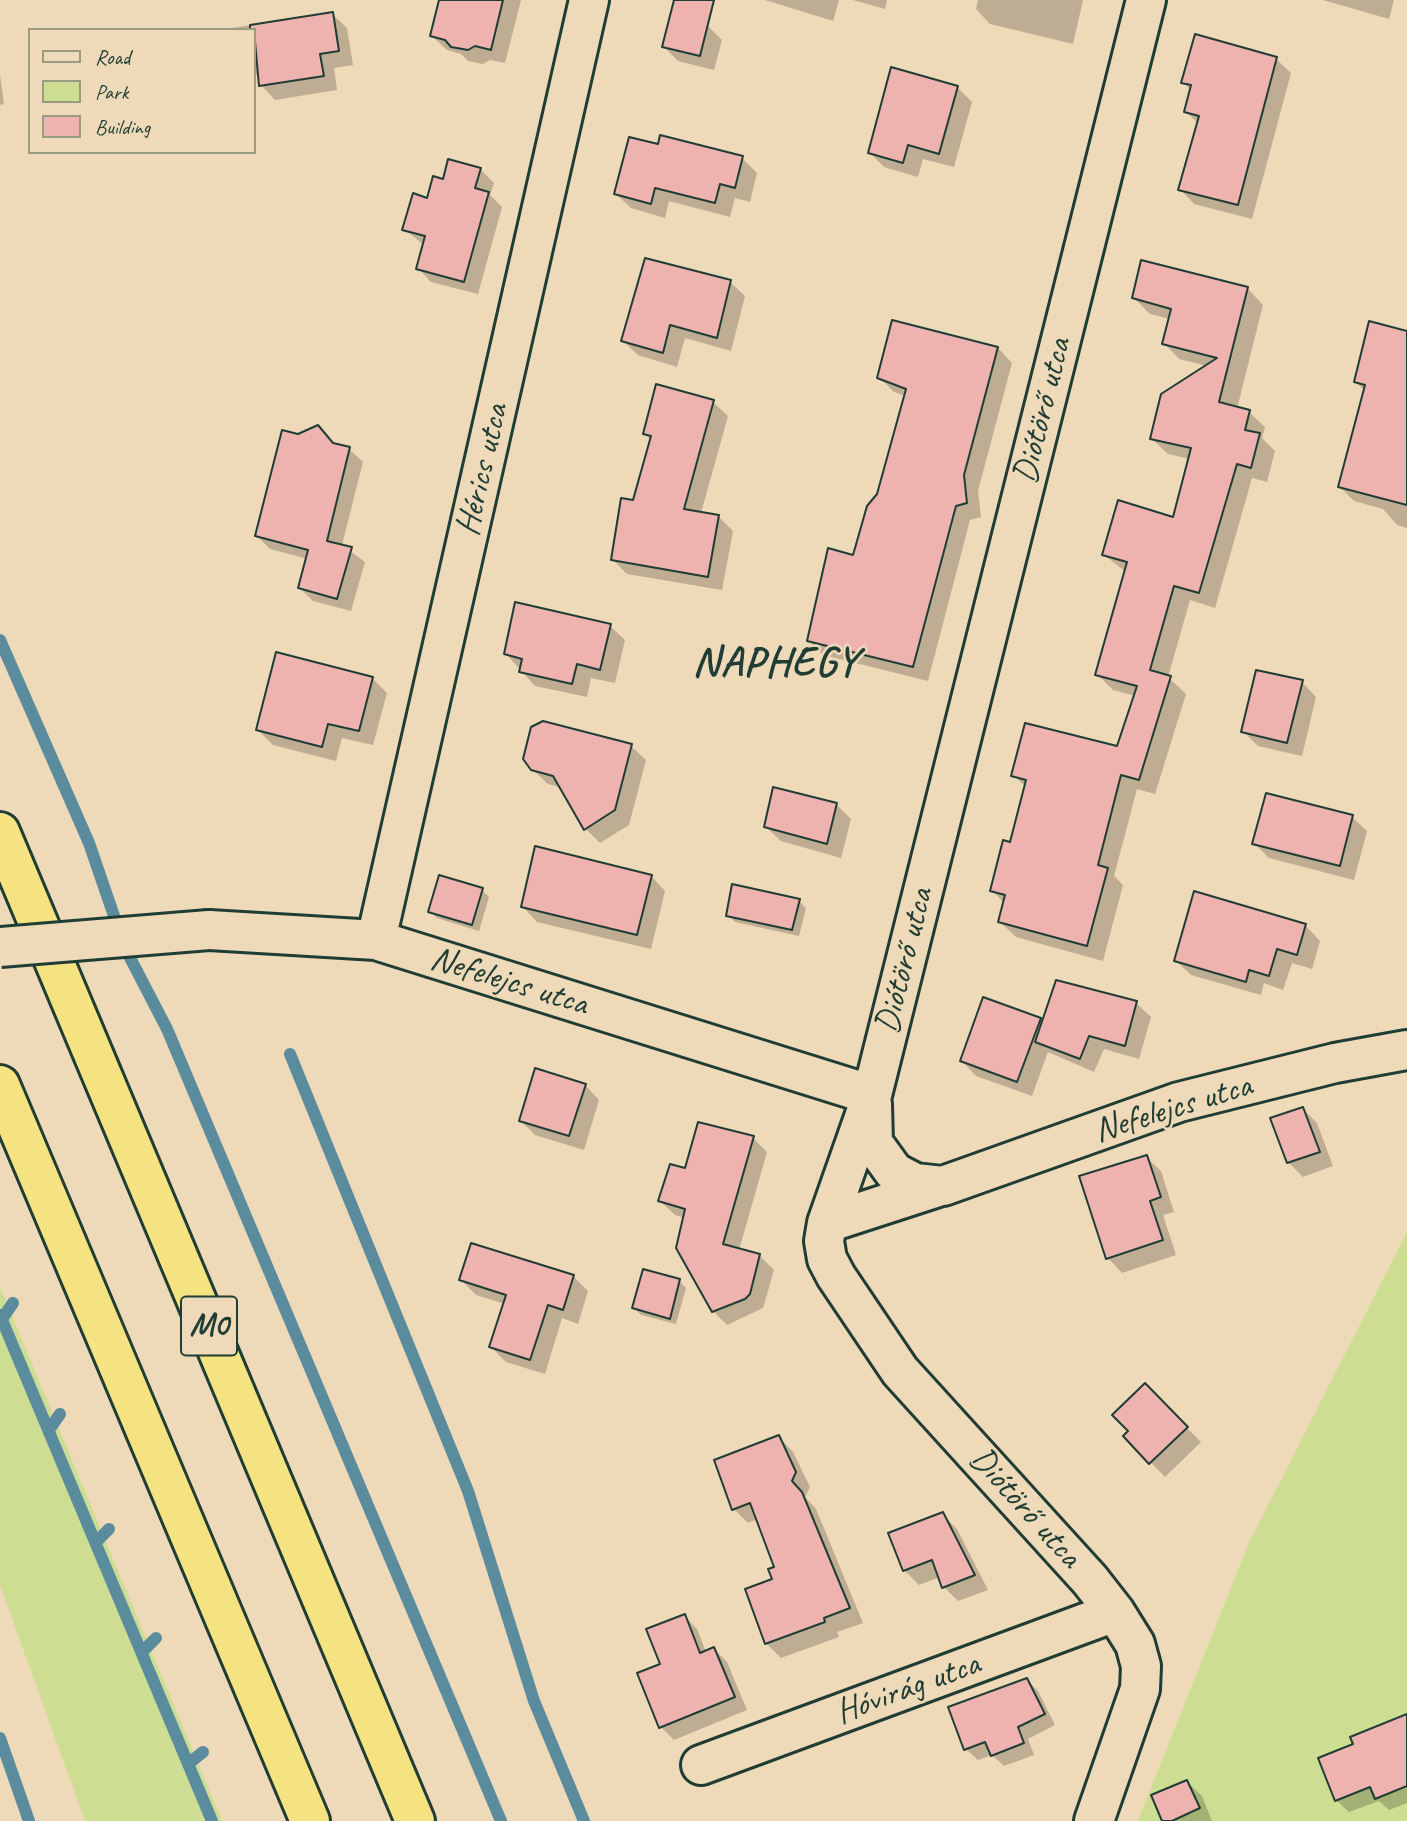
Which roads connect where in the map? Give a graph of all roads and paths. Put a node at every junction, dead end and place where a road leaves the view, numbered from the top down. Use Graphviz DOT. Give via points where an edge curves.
graph roads {
  1 [pos="589,0"];
  2 [pos="1146,0"];
  3 [pos="0,832"];
  4 [pos="376,940"];
  5 [pos="0,947"];
  6 [pos="1407,1050"];
  7 [pos="0,1085"];
  8 [pos="872,1095"];
  9 [pos="943,1186"];
  10 [pos="827,1223"];
  11 [pos="1115,1612"];
  12 [pos="701,1765"];
  13 [pos="310,1821"];
  14 [pos="415,1821"];
  15 [pos="1094,1821"];
  1 -- 4 [label="street, Hérics utca"];
  2 -- 8 [label="street, Diótörő utca"];
  3 -- 14 [label="highway, M0"];
  4 -- 5 [label="street, Nefelejcs utca, bridge" via="209,930"];
  4 -- 8 [label="street, Nefelejcs utca"];
  6 -- 9 [label="street, Nefelejcs utca" via="1179,1102"];
  7 -- 13 [label="highway"];
  8 -- 9 [label="street, Nefelejcs utca" via="873,1143 894,1172 915,1183"];
  8 -- 10 [label="street, Diótörő utca"];
  9 -- 10 [label="street, Nefelejcs utca"];
  10 -- 11 [label="street, Diótörő utca" via="824,1241 836,1276 900,1371"];
  11 -- 12 [label="street, Hóvirág utca"];
  11 -- 15 [label="street, Diótörő utca" via="1135,1644 1141,1666 1140,1689"];
}
